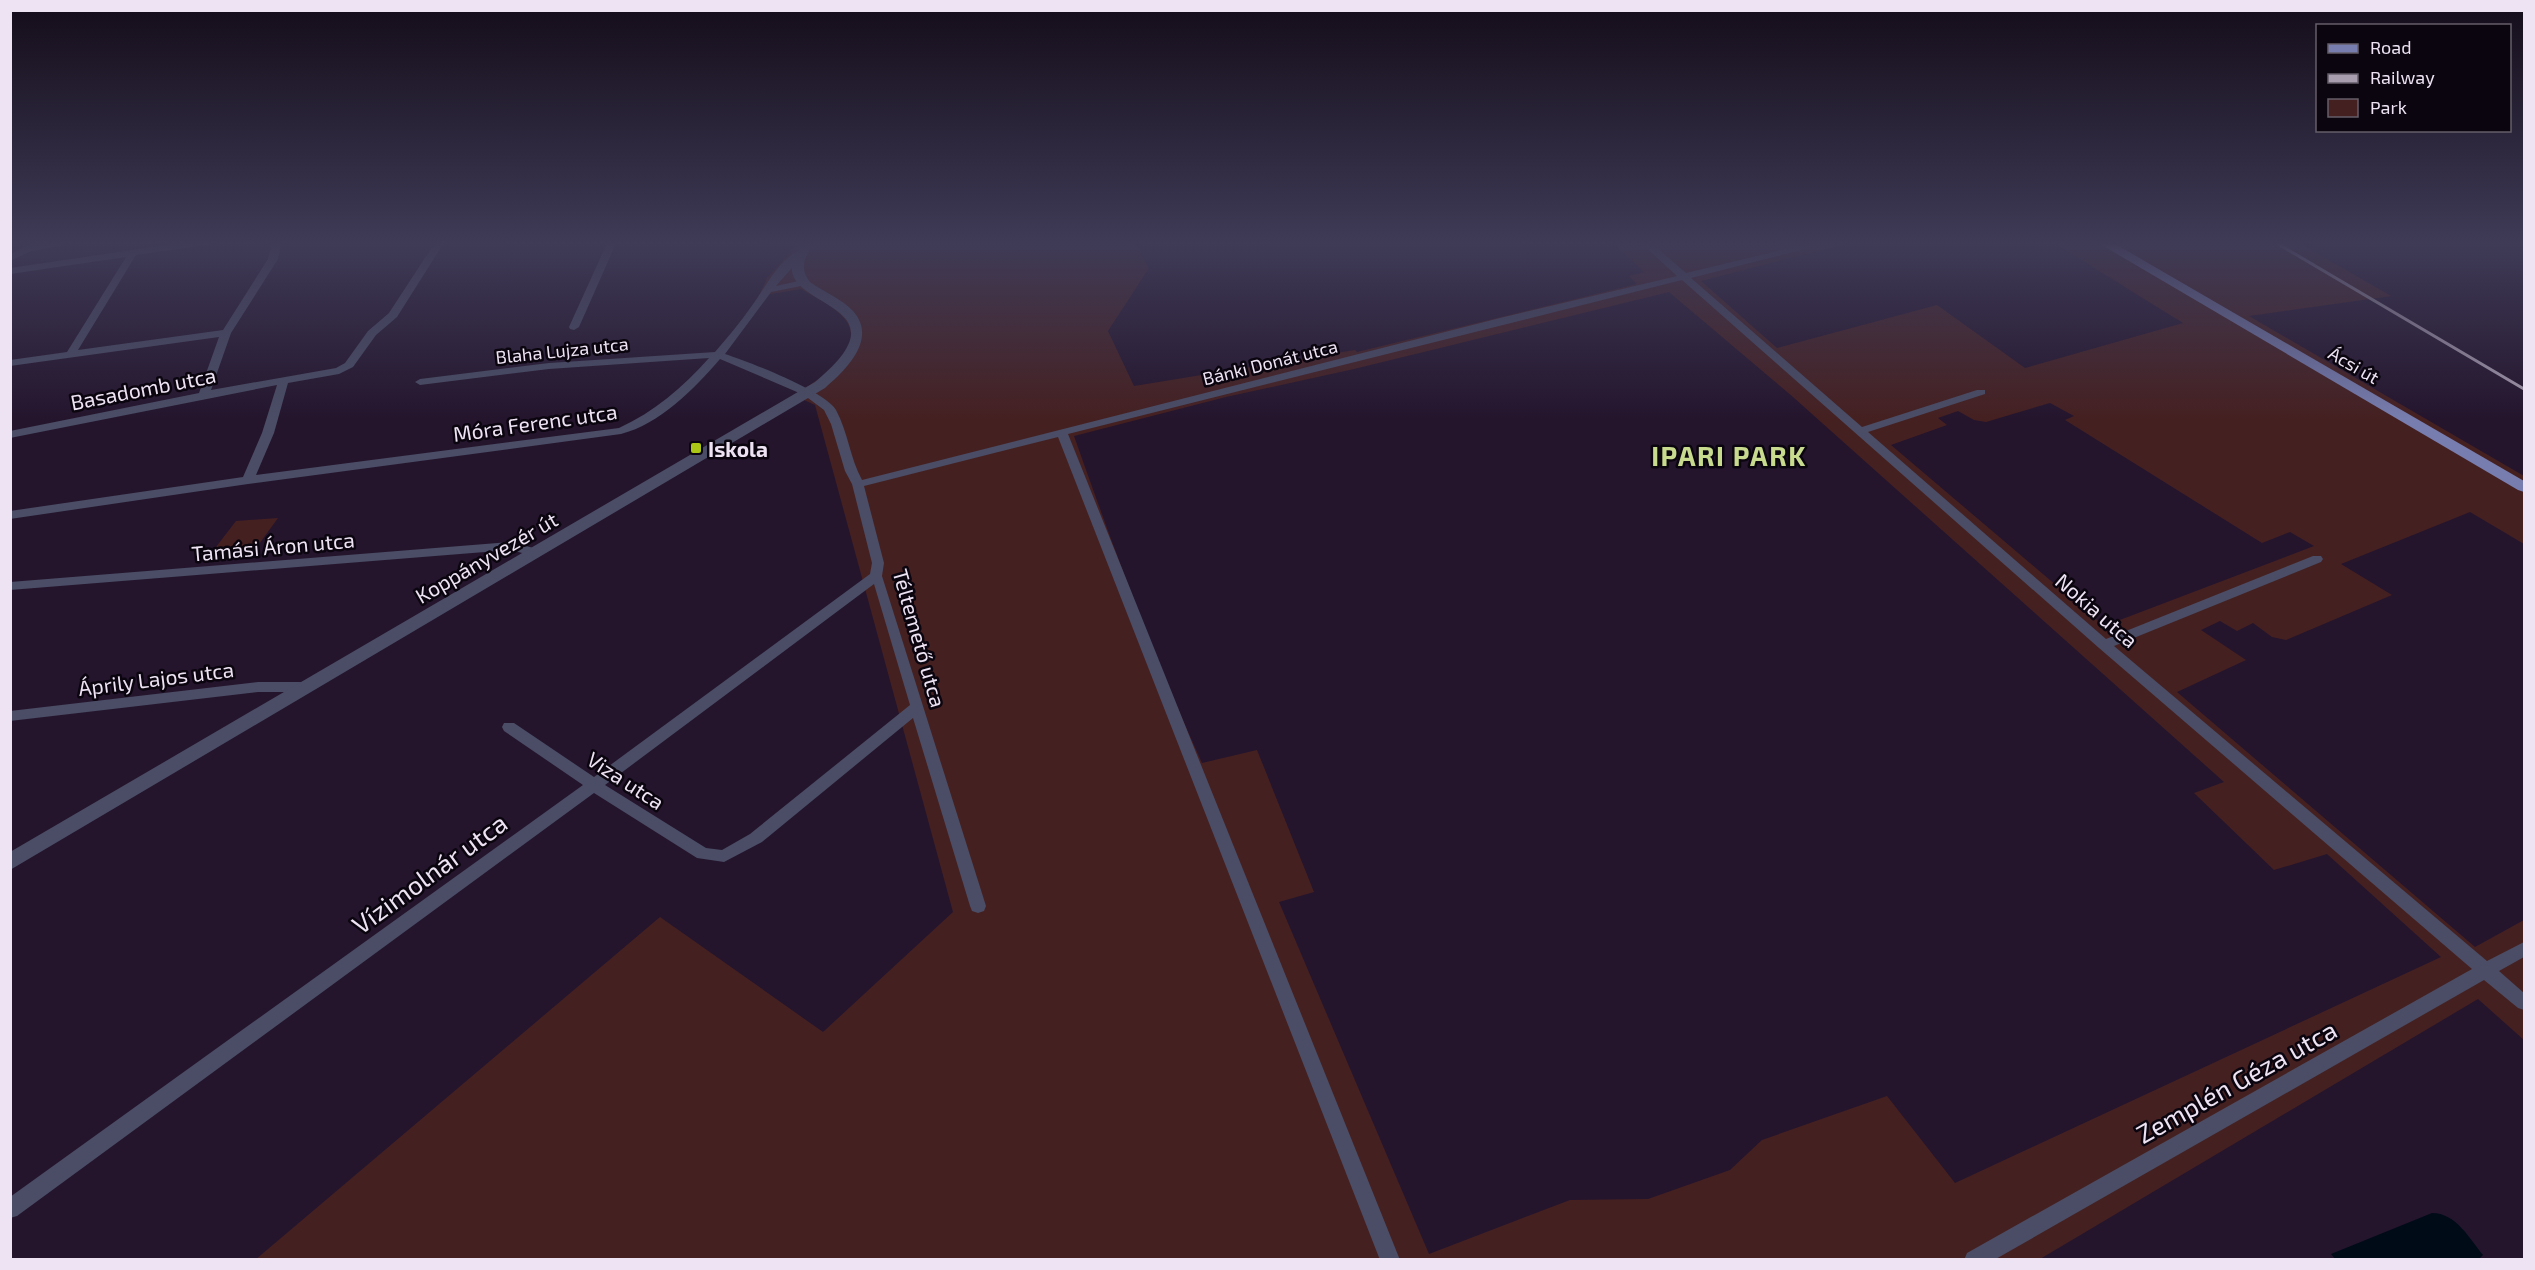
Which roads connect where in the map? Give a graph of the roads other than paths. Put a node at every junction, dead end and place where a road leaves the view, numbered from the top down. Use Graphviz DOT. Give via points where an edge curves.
graph roads {
  1 [pos="103,300"];
  2 [pos="247,300"];
  3 [pos="403,300"];
  4 [pos="586,300"];
  5 [pos="761,300"];
  6 [pos="829,300"];
  7 [pos="1592,300"];
  8 [pos="1712,300"];
  9 [pos="2203,300"];
  10 [pos="574,327"];
  11 [pos="226,333"];
  12 [pos="70,354"];
  13 [pos="718,355"];
  14 [pos="10,363"];
  15 [pos="283,381"];
  16 [pos="420,382"];
  17 [pos="1981,392"];
  18 [pos="808,393"];
  19 [pos="204,395"];
  20 [pos="1861,431"];
  21 [pos="1062,433"];
  22 [pos="10,435"];
  23 [pos="248,480"];
  24 [pos="858,484"];
  25 [pos="2524,487"];
  26 [pos="10,515"];
  27 [pos="537,553"];
  28 [pos="2317,559"];
  29 [pos="876,576"];
  30 [pos="10,586"];
  31 [pos="2104,645"];
  32 [pos="306,687"];
  33 [pos="917,707"];
  34 [pos="10,716"];
  35 [pos="509,727"];
  36 [pos="594,785"];
  37 [pos="10,861"];
  38 [pos="978,906"];
  39 [pos="2524,949"];
  40 [pos="2487,970"];
  41 [pos="2524,1003"];
  42 [pos="10,1209"];
  43 [pos="1390,1260"];
  44 [pos="1974,1260"];
  1 -- 12 [label="street"];
  2 -- 11 [label="street"];
  3 -- 15 [label="street, Basadomb utca" via="345,368"];
  4 -- 10 [label="street"];
  5 -- 13 [label="street, Móra Ferenc utca"];
  6 -- 18 [label="street, Koppányvezér út" via="848,313 855,324 856,337 842,366"];
  7 -- 21 [label="street, Bánki Donát utca"];
  8 -- 20 [label="street, Nokia utca"];
  9 -- 25 [label="main road, Ácsi út"];
  11 -- 12 [label="street"];
  11 -- 19 [label="street"];
  12 -- 14 [label="street"];
  13 -- 16 [label="street, Blaha Lujza utca" via="549,366"];
  13 -- 18 [label="street, Blaha Lujza utca"];
  13 -- 23 [label="street, Móra Ferenc utca" via="658,413 621,431"];
  15 -- 19 [label="street, Basadomb utca"];
  15 -- 23 [label="street" via="268,433"];
  17 -- 20 [label="street"];
  18 -- 24 [label="street, Téltemető utca" via="834,415"];
  18 -- 27 [label="street, Koppányvezér út"];
  19 -- 22 [label="street, Basadomb utca"];
  20 -- 31 [label="street, Nokia utca"];
  21 -- 24 [label="street, Bánki Donát utca"];
  21 -- 43 [label="street"];
  23 -- 26 [label="street, Móra Ferenc utca"];
  24 -- 29 [label="street, Téltemető utca" via="878,563"];
  27 -- 30 [label="street, Tamási Áron utca" via="512,546"];
  27 -- 32 [label="street, Koppányvezér út"];
  28 -- 31 [label="street"];
  29 -- 33 [label="street, Téltemető utca"];
  29 -- 36 [label="street, Vízimolnár utca"];
  31 -- 40 [label="street, Nokia utca"];
  32 -- 34 [label="street, Áprily Lajos utca" via="258,687"];
  32 -- 37 [label="street, Koppányvezér út"];
  33 -- 36 [label="street, Viza utca" via="756,838 724,856 703,854"];
  33 -- 38 [label="street, Téltemető utca"];
  35 -- 36 [label="street, Viza utca"];
  36 -- 42 [label="street, Vízimolnár utca"];
  39 -- 40 [label="street, Zemplén Géza utca"];
  40 -- 41 [label="street, Nokia utca"];
  40 -- 44 [label="street, Zemplén Géza utca"];
}
